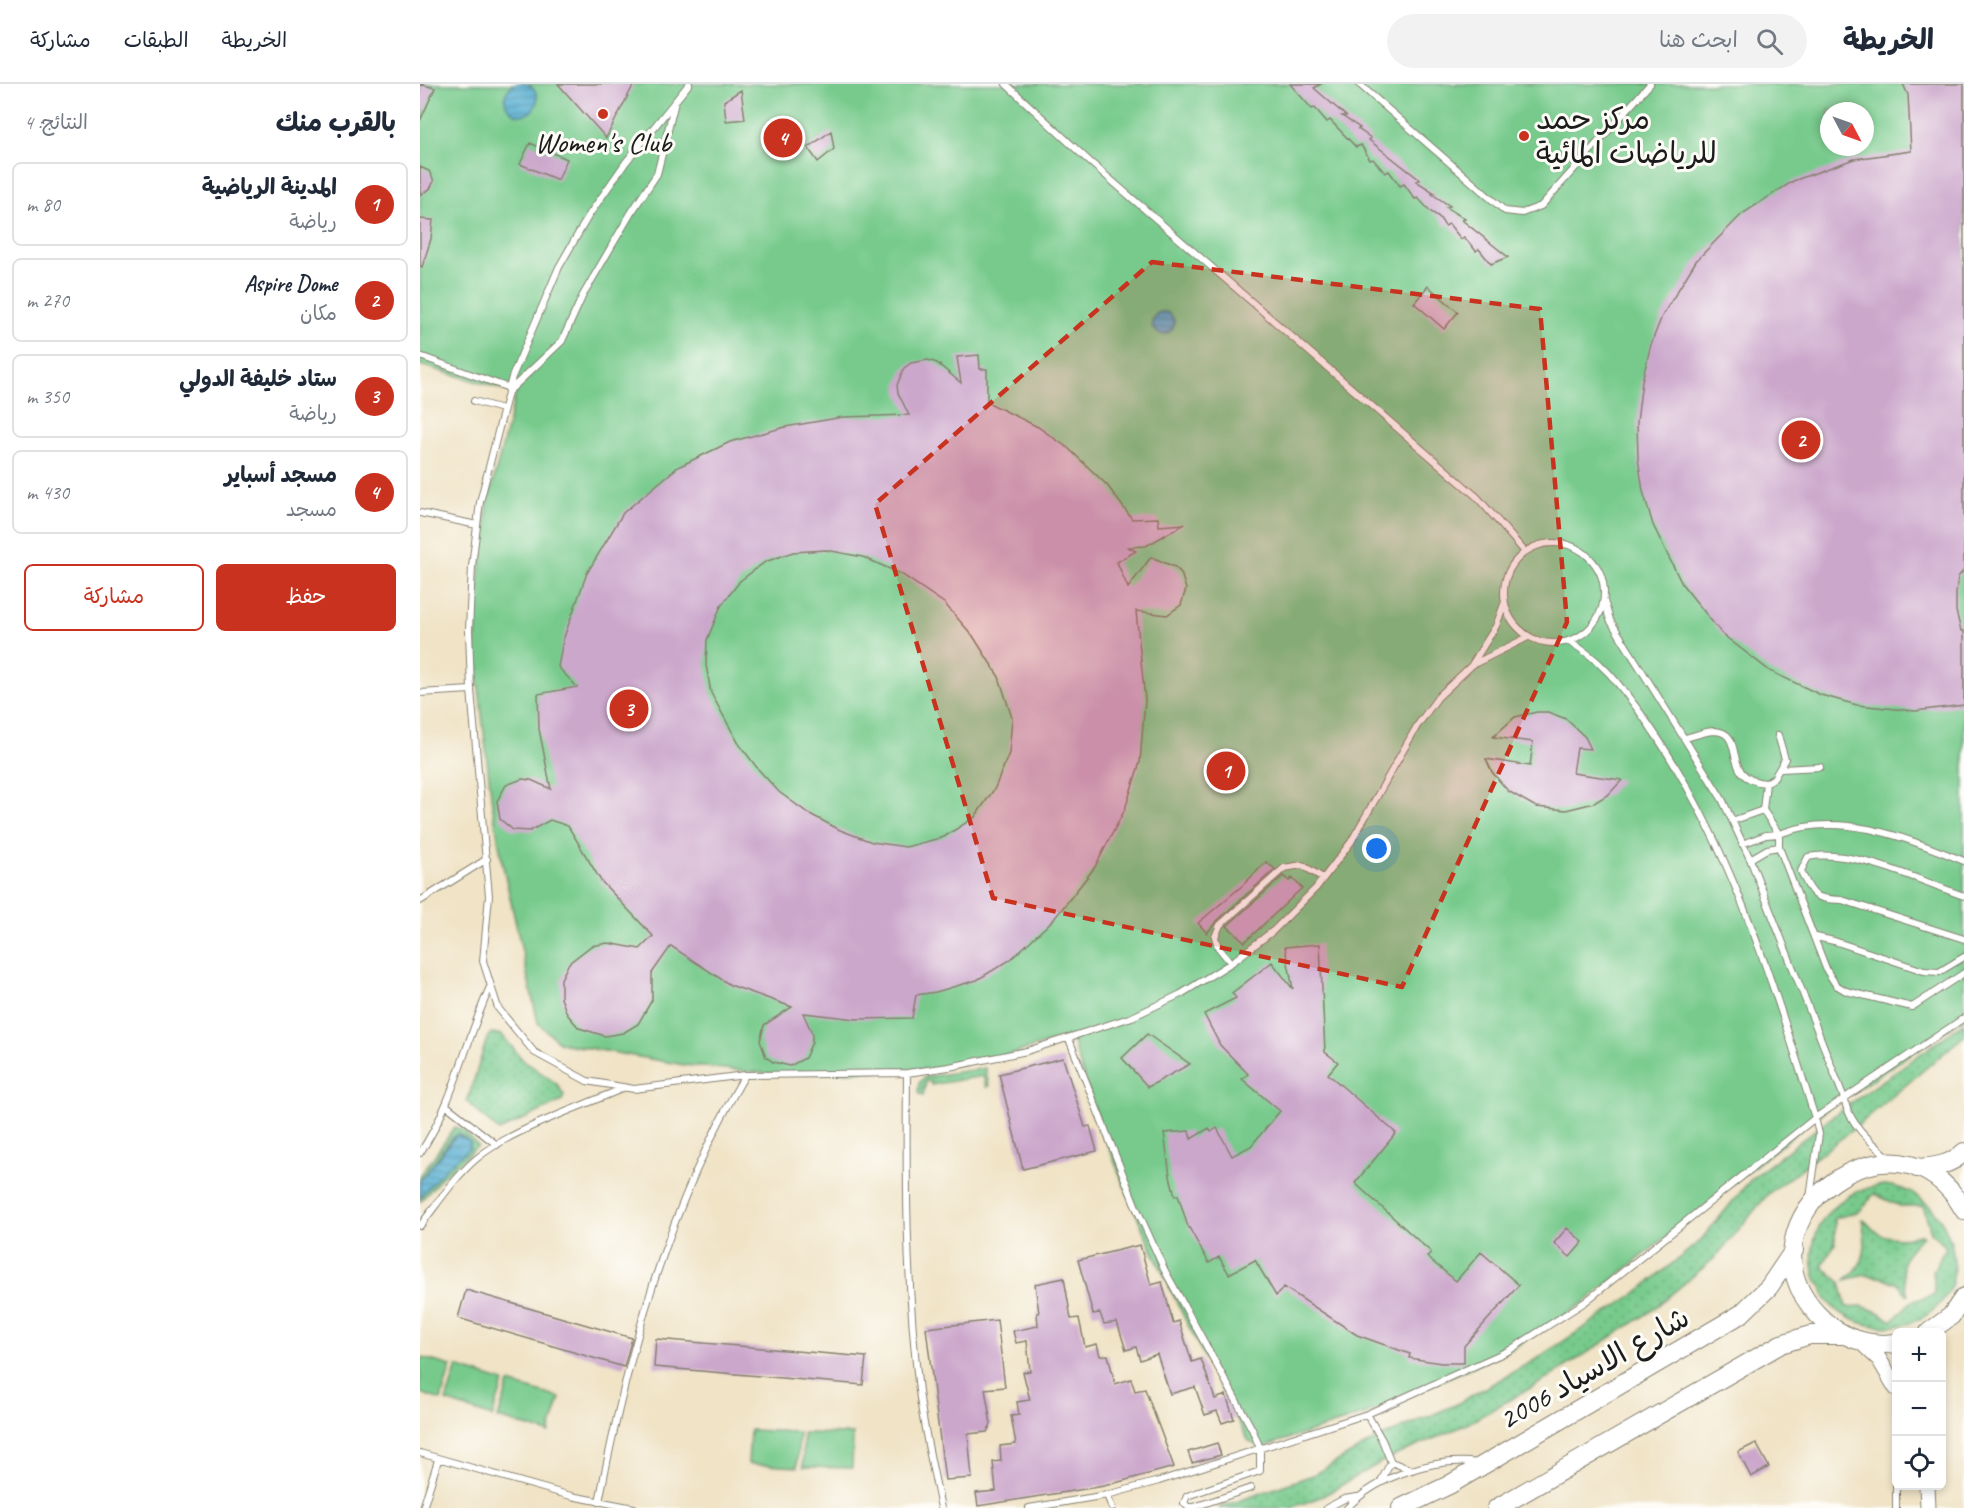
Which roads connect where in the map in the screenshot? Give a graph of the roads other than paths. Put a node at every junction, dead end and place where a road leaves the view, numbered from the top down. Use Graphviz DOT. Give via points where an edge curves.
graph roads {
  1 [pos="1006,84"];
  2 [pos="1359,84"];
  3 [pos="1650,84"];
  4 [pos="686,85"];
  5 [pos="676,100"];
  6 [pos="420,357"];
  7 [pos="508,390"];
  8 [pos="474,401"];
  9 [pos="502,409"];
  10 [pos="420,513"];
  11 [pos="477,525"];
  12 [pos="1525,552"];
  13 [pos="1604,602"];
  14 [pos="1504,603"];
  15 [pos="1528,637"];
  16 [pos="1569,642"];
  17 [pos="1471,666"];
  18 [pos="471,690"];
  19 [pos="420,693"];
  20 [pos="1778,735"];
  21 [pos="1685,738"];
  22 [pos="1820,767"];
  23 [pos="1781,769"];
  24 [pos="1766,783"];
  25 [pos="1763,810"];
  26 [pos="1732,821"];
  27 [pos="1779,834"];
  28 [pos="1742,844"];
  29 [pos="1779,847"];
  30 [pos="487,859"];
  31 [pos="1750,859"];
  32 [pos="1964,861"];
  33 [pos="1323,878"];
  34 [pos="1964,896"];
  35 [pos="420,901"];
  36 [pos="1816,938"];
  37 [pos="1964,939"];
  38 [pos="1964,957"];
  39 [pos="1231,963"];
  40 [pos="1964,973"];
  41 [pos="490,987"];
  42 [pos="1964,1018"];
  43 [pos="1069,1039"];
  44 [pos="907,1073"];
  45 [pos="745,1075"];
  46 [pos="622,1089"];
  47 [pos="1844,1098"];
  48 [pos="447,1106"];
  49 [pos="1815,1118"];
  50 [pos="497,1145"];
  51 [pos="1964,1152"];
  52 [pos="420,1153"];
  53 [pos="1897,1164"];
  54 [pos="1916,1168"];
  55 [pos="1810,1204"];
  56 [pos="1964,1210"];
  57 [pos="420,1226"];
  58 [pos="1794,1250"];
  59 [pos="1964,1297"];
  60 [pos="1957,1315"];
  61 [pos="1936,1328"];
  62 [pos="1852,1338"];
  63 [pos="1892,1343"];
  64 [pos="1892,1382"];
  65 [pos="1367,1414"];
  66 [pos="1260,1448"];
  67 [pos="420,1453"];
  68 [pos="438,1460"];
  69 [pos="1391,1462"];
  70 [pos="1486,1464"];
  71 [pos="1413,1470"];
  72 [pos="1379,1485"];
  73 [pos="1251,1488"];
  74 [pos="1896,1490"];
  75 [pos="1921,1490"];
  76 [pos="1107,1495"];
  77 [pos="1357,1497"];
  78 [pos="1517,1501"];
  79 [pos="599,1502"];
  80 [pos="1927,1505"];
  81 [pos="422,1508"];
  82 [pos="634,1508"];
  83 [pos="941,1508"];
  84 [pos="1029,1508"];
  85 [pos="1112,1508"];
  86 [pos="1327,1508"];
  87 [pos="1347,1508"];
  88 [pos="1401,1508"];
  89 [pos="1497,1508"];
  90 [pos="1896,1508"];
  1 -- 12 [label="lane" via="1089,161 1477,497"];
  2 -- 3 [label="lane" via="1505,211 1522,213 1541,206"];
  4 -- 5 [label="lane"];
  5 -- 7 [label="lane" via="589,215 559,267"];
  5 -- 7 [label="lane" via="657,174 583,295 562,341"];
  6 -- 7 [label="lane"];
  7 -- 9 [label="lane"];
  8 -- 9 [label="lane"];
  9 -- 11 [label="lane"];
  10 -- 11 [label="lane"];
  11 -- 18 [label="lane" via="470,622"];
  12 -- 13 [label="lane" via="1545,543 1565,543 1583,551 1596,564 1604,582"];
  12 -- 14 [label="lane" via="1507,574"];
  13 -- 16 [label="lane" via="1598,619 1586,633"];
  13 -- 21 [label="lane" via="1610,620"];
  14 -- 15 [label="lane" via="1509,617"];
  14 -- 17 [label="lane" via="1496,626"];
  15 -- 16 [label="lane" via="1541,642"];
  15 -- 17 [label="lane"];
  16 -- 49 [label="lane" via="1597,660 1622,687 1659,738 1699,809 1733,880 1762,955"];
  17 -- 33 [label="lane" via="1438,697 1417,726 1351,842"];
  18 -- 19 [label="lane"];
  18 -- 30 [label="lane"];
  20 -- 23 [label="lane" via="1785,759"];
  21 -- 24 [label="lane" via="1713,731 1723,734 1734,745 1736,766 1741,773"];
  21 -- 26 [label="lane"];
  22 -- 23 [label="lane"];
  23 -- 24 [label="lane"];
  24 -- 25 [label="lane"];
  25 -- 26 [label="lane"];
  25 -- 27 [label="lane"];
  26 -- 28 [label="lane"];
  27 -- 28 [label="lane"];
  27 -- 29 [label="lane"];
  27 -- 32 [label="lane" via="1807,825 1844,824 1916,842"];
  28 -- 31 [label="lane"];
  29 -- 31 [label="lane"];
  29 -- 36 [label="lane"];
  30 -- 35 [label="lane"];
  30 -- 41 [label="lane" via="489,896 483,961"];
  31 -- 47 [label="lane"];
  33 -- 39 [label="lane" via="1273,931"];
  33 -- 39 [label="lane" via="1302,865 1284,868 1220,925 1215,937"];
  34 -- 37 [label="lane" via="1886,867 1824,854 1808,857 1802,871 1808,889 1822,899 1842,900"];
  36 -- 38 [label="lane" via="1924,971 1939,972"];
  36 -- 40 [label="lane" via="1836,985 1892,1003 1912,1006"];
  39 -- 43 [label="lane" via="1141,1013"];
  41 -- 46 [label="lane" via="498,1008 534,1052 588,1081"];
  41 -- 48 [label="lane" via="472,1027"];
  42 -- 47 [label="lane"];
  43 -- 44 [label="lane" via="1006,1057"];
  43 -- 66 [label="lane" via="1165,1271 1236,1396"];
  44 -- 45 [label="lane"];
  44 -- 83 [label="lane" via="909,1278 918,1384"];
  45 -- 46 [label="lane"];
  45 -- 79 [label="lane" via="717,1122 690,1182 646,1303"];
  46 -- 50 [label="lane"];
  47 -- 49 [label="lane"];
  47 -- 53 [label="lane" via="1847,1112 1856,1124"];
  48 -- 50 [label="lane"];
  48 -- 52 [label="lane"];
  49 -- 55 [label="lane" via="1819,1134"];
  49 -- 65 [label="lane" via="1584,1302 1510,1350"];
  50 -- 57 [label="lane" via="458,1178"];
  51 -- 54 [label="main road" via="1937,1167"];
  53 -- 54 [label="main road"];
  53 -- 55 [label="main road" via="1868,1165 1841,1175"];
  54 -- 56 [label="main road" via="1946,1186"];
  55 -- 58 [label="main road" via="1799,1226"];
  58 -- 62 [label="main road" via="1797,1276 1807,1300 1823,1321"];
  58 -- 70 [label="main road, شارع الاسياد 2006" via="1769,1287 1741,1314"];
  59 -- 60 [label="main road"];
  60 -- 61 [label="main road"];
  62 -- 63 [label="main road"];
  62 -- 64 [label="street" via="1879,1359"];
  62 -- 78 [label="main road" via="1810,1335 1781,1344"];
  65 -- 66 [label="lane"];
  65 -- 69 [label="lane"];
  66 -- 73 [label="lane" via="1260,1472 1187,1496 1184,1503 1194,1507"];
  66 -- 76 [label="lane"];
  67 -- 68 [label="lane"];
  68 -- 79 [label="lane"];
  68 -- 81 [label="lane"];
  69 -- 71 [label="lane"];
  69 -- 72 [label="lane"];
  70 -- 71 [label="lane" via="1462,1461"];
  70 -- 88 [label="main road, شارع الاسياد 2006"];
  71 -- 72 [label="lane"];
  72 -- 77 [label="lane"];
  74 -- 90 [label="lane"];
  75 -- 80 [label="street"];
  76 -- 84 [label="lane"];
  76 -- 85 [label="lane"];
  77 -- 86 [label="lane"];
  77 -- 87 [label="lane"];
  78 -- 89 [label="main road"];
  79 -- 82 [label="lane"];
}
